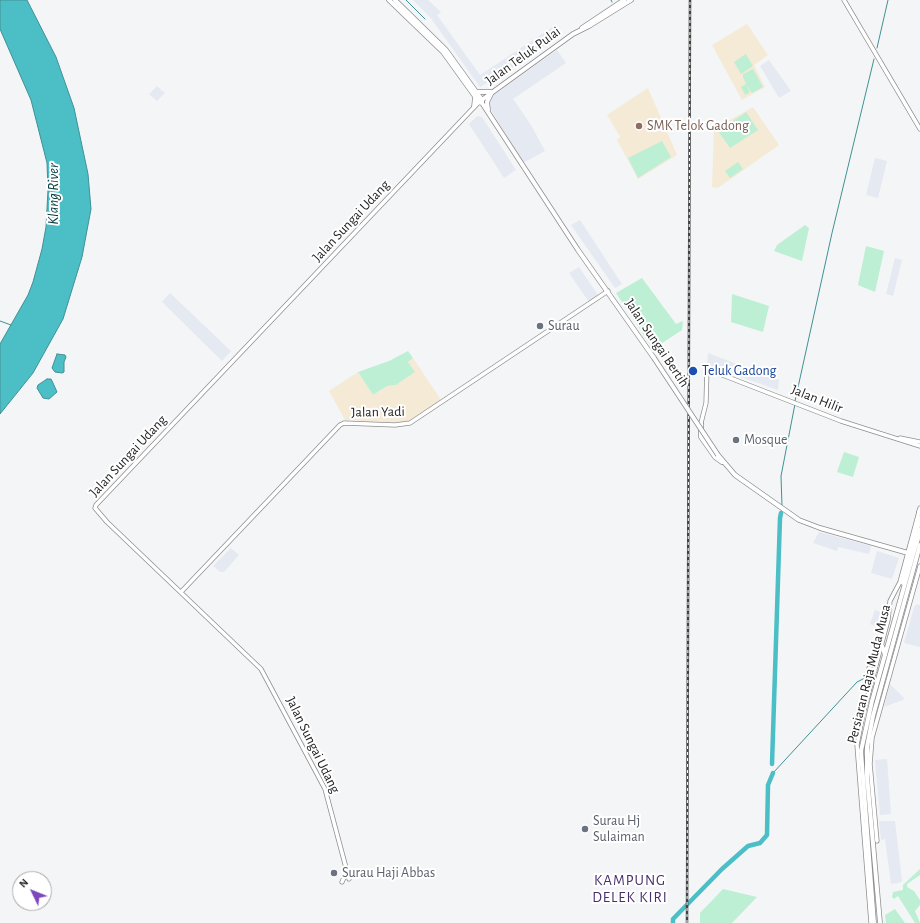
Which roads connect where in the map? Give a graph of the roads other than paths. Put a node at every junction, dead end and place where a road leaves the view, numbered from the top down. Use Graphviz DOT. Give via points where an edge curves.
graph roads {
  1 [pos="624,0"];
  2 [pos="631,0"];
  3 [pos="844,0"];
  4 [pos="391,1"];
  5 [pos="617,9"];
  6 [pos="598,16"];
  7 [pos="580,30"];
  8 [pos="475,92"];
  9 [pos="492,92"];
  10 [pos="481,102"];
  11 [pos="474,107"];
  12 [pos="486,109"];
  13 [pos="488,113"];
  14 [pos="920,129"];
  15 [pos="608,291"];
  16 [pos="701,423"];
  17 [pos="901,438"];
  18 [pos="920,442"];
  19 [pos="920,446"];
  20 [pos="724,462"];
  21 [pos="920,510"];
  22 [pos="920,518"];
  23 [pos="920,530"];
  24 [pos="918,544"];
  25 [pos="908,553"];
  26 [pos="920,555"];
  27 [pos="920,566"];
  28 [pos="913,571"];
  29 [pos="181,592"];
  30 [pos="898,607"];
  31 [pos="884,637"];
  32 [pos="882,646"];
  33 [pos="885,655"];
  34 [pos="871,661"];
  35 [pos="889,666"];
  36 [pos="869,668"];
  37 [pos="875,671"];
  38 [pos="877,841"];
  39 [pos="346,872"];
  40 [pos="349,879"];
  41 [pos="342,882"];
  42 [pos="872,923"];
  43 [pos="880,923"];
  1 -- 6 [label="main road, Jalan Teluk Pulai"];
  2 -- 5 [label="main road, Jalan Teluk Pulai"];
  3 -- 14 [label="street"];
  4 -- 8 [label="main road, Jalan Sungai Bertih" via="444,52"];
  5 -- 6 [label="main road" via="602,17"];
  5 -- 7 [label="main road, Jalan Teluk Pulai"];
  6 -- 7 [label="main road, Jalan Teluk Pulai"];
  7 -- 9 [label="main road, Jalan Teluk Pulai"];
  8 -- 9 [label="main road"];
  8 -- 10 [label="main road, Jalan Sungai Bertih"];
  8 -- 11 [label="main road"];
  9 -- 10 [label="main road, Jalan Teluk Pulai"];
  9 -- 13 [label="main road" via="487,102"];
  10 -- 11 [label="street, Jalan Sungai Udang"];
  10 -- 12 [label="main road, Jalan Sungai Bertih"];
  11 -- 12 [label="main road"];
  11 -- 29 [label="street, Jalan Sungai Udang" via="96,505 96,512"];
  12 -- 13 [label="main road, Jalan Sungai Bertih"];
  13 -- 15 [label="main road, Jalan Sungai Bertih"];
  15 -- 20 [label="main road, Jalan Sungai Bertih, bridge"];
  15 -- 29 [label="street, Jalan Yadi" via="410,423 340,425"];
  16 -- 17 [label="street, Jalan Hilir" via="706,403 707,369 847,423"];
  16 -- 20 [label="main road" via="701,437 715,457"];
  17 -- 18 [label="street, Jalan Hilir"];
  17 -- 19 [label="street, Jalan Hilir"];
  20 -- 25 [label="main road, Jalan Sungai Bertih" via="733,474 784,511 804,522"];
  21 -- 25 [label="street"];
  22 -- 30 [label="main road"];
  23 -- 24 [label="highway, Persiaran Raja Muda Musa"];
  24 -- 28 [label="main road, Persiaran Raja Muda Musa"];
  24 -- 30 [label="main road, Persiaran Raja Muda Musa"];
  25 -- 31 [label="street" via="900,582 890,601"];
  26 -- 28 [label="main road"];
  27 -- 35 [label="street"];
  28 -- 35 [label="main road, Persiaran Raja Muda Musa"];
  29 -- 39 [label="street, Jalan Sungai Udang" via="257,664 267,679 325,789"];
  30 -- 33 [label="main road, Persiaran Raja Muda Musa"];
  31 -- 32 [label="street"];
  31 -- 34 [label="street"];
  32 -- 33 [label="main road"];
  32 -- 37 [label="street"];
  33 -- 42 [label="main road, Persiaran Raja Muda Musa" via="867,718 861,751"];
  35 -- 38 [label="street" via="872,738 870,764"];
  35 -- 43 [label="main road, Persiaran Raja Muda Musa" via="873,716 866,760"];
  36 -- 37 [label="street"];
  37 -- 42 [label="street" via="857,745"];
  39 -- 40 [label="street, Jalan Sungai Udang"];
  39 -- 41 [label="street"];
}
